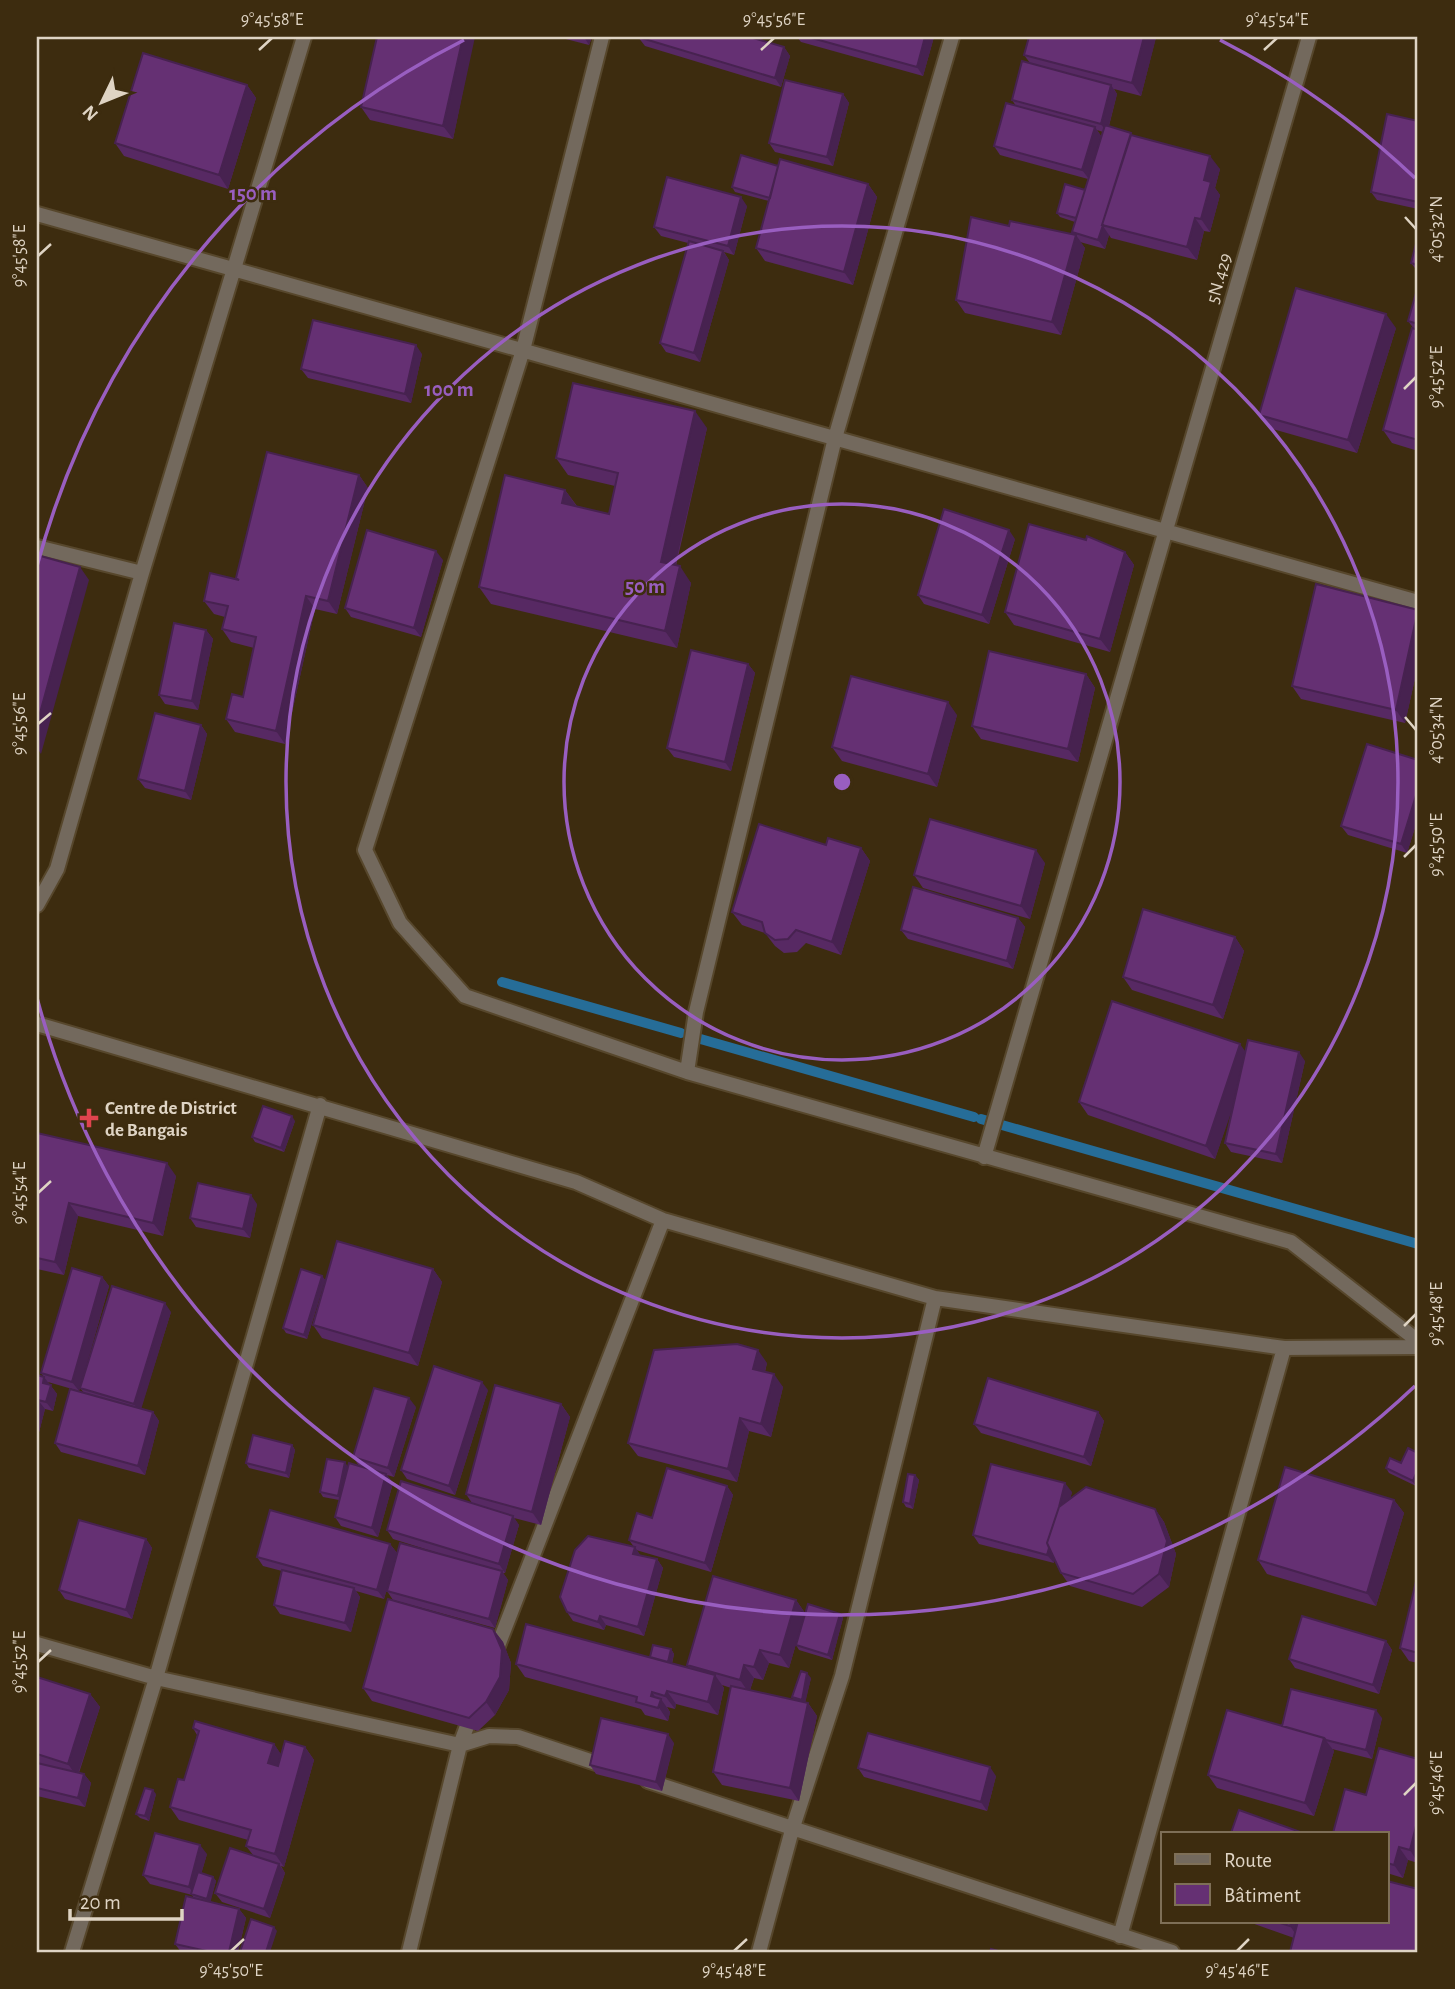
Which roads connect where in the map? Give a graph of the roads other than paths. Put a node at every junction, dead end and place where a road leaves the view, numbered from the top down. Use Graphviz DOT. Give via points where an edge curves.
graph roads {
  1 [pos="304,37"];
  2 [pos="602,37"];
  3 [pos="952,37"];
  4 [pos="1308,37"];
  5 [pos="37,214"];
  6 [pos="234,269"];
  7 [pos="523,350"];
  8 [pos="835,438"];
  9 [pos="1165,531"];
  10 [pos="37,547"];
  11 [pos="142,573"];
  12 [pos="1418,602"];
  13 [pos="37,905"];
  14 [pos="37,1024"];
  15 [pos="687,1072"];
  16 [pos="320,1105"];
  17 [pos="984,1157"];
  18 [pos="663,1220"];
  19 [pos="935,1298"];
  20 [pos="1418,1341"];
  21 [pos="1418,1347"];
  22 [pos="1284,1348"];
  23 [pos="37,1644"];
  24 [pos="490,1668"];
  25 [pos="156,1678"];
  26 [pos="480,1694"];
  27 [pos="460,1745"];
  28 [pos="792,1830"];
  29 [pos="1120,1936"];
  30 [pos="72,1952"];
  31 [pos="409,1952"];
  32 [pos="760,1952"];
  33 [pos="1172,1952"];
  1 -- 6 [label="street"];
  2 -- 7 [label="street"];
  3 -- 8 [label="street"];
  4 -- 9 [label="street, 5N.429"];
  5 -- 6 [label="street"];
  6 -- 7 [label="street"];
  6 -- 11 [label="street"];
  7 -- 8 [label="street"];
  7 -- 15 [label="street" via="365,850 400,923 465,996"];
  8 -- 9 [label="street"];
  8 -- 15 [label="street" via="696,1012"];
  9 -- 12 [label="street"];
  9 -- 17 [label="street, 5N.429"];
  10 -- 11 [label="street"];
  11 -- 13 [label="street" via="57,869"];
  14 -- 16 [label="street"];
  15 -- 17 [label="street"];
  16 -- 18 [label="street" via="576,1182"];
  16 -- 25 [label="street"];
  17 -- 20 [label="street" via="1291,1242"];
  18 -- 19 [label="street"];
  18 -- 24 [label="street"];
  19 -- 22 [label="street"];
  19 -- 28 [label="street" via="842,1676"];
  21 -- 22 [label="street"];
  22 -- 29 [label="street"];
  23 -- 25 [label="street"];
  25 -- 27 [label="street"];
  25 -- 30 [label="street"];
  26 -- 27 [label="street"];
  27 -- 28 [label="street" via="489,1735 518,1737"];
  27 -- 31 [label="street"];
  28 -- 29 [label="street"];
  28 -- 32 [label="street"];
  29 -- 33 [label="street"];
}
